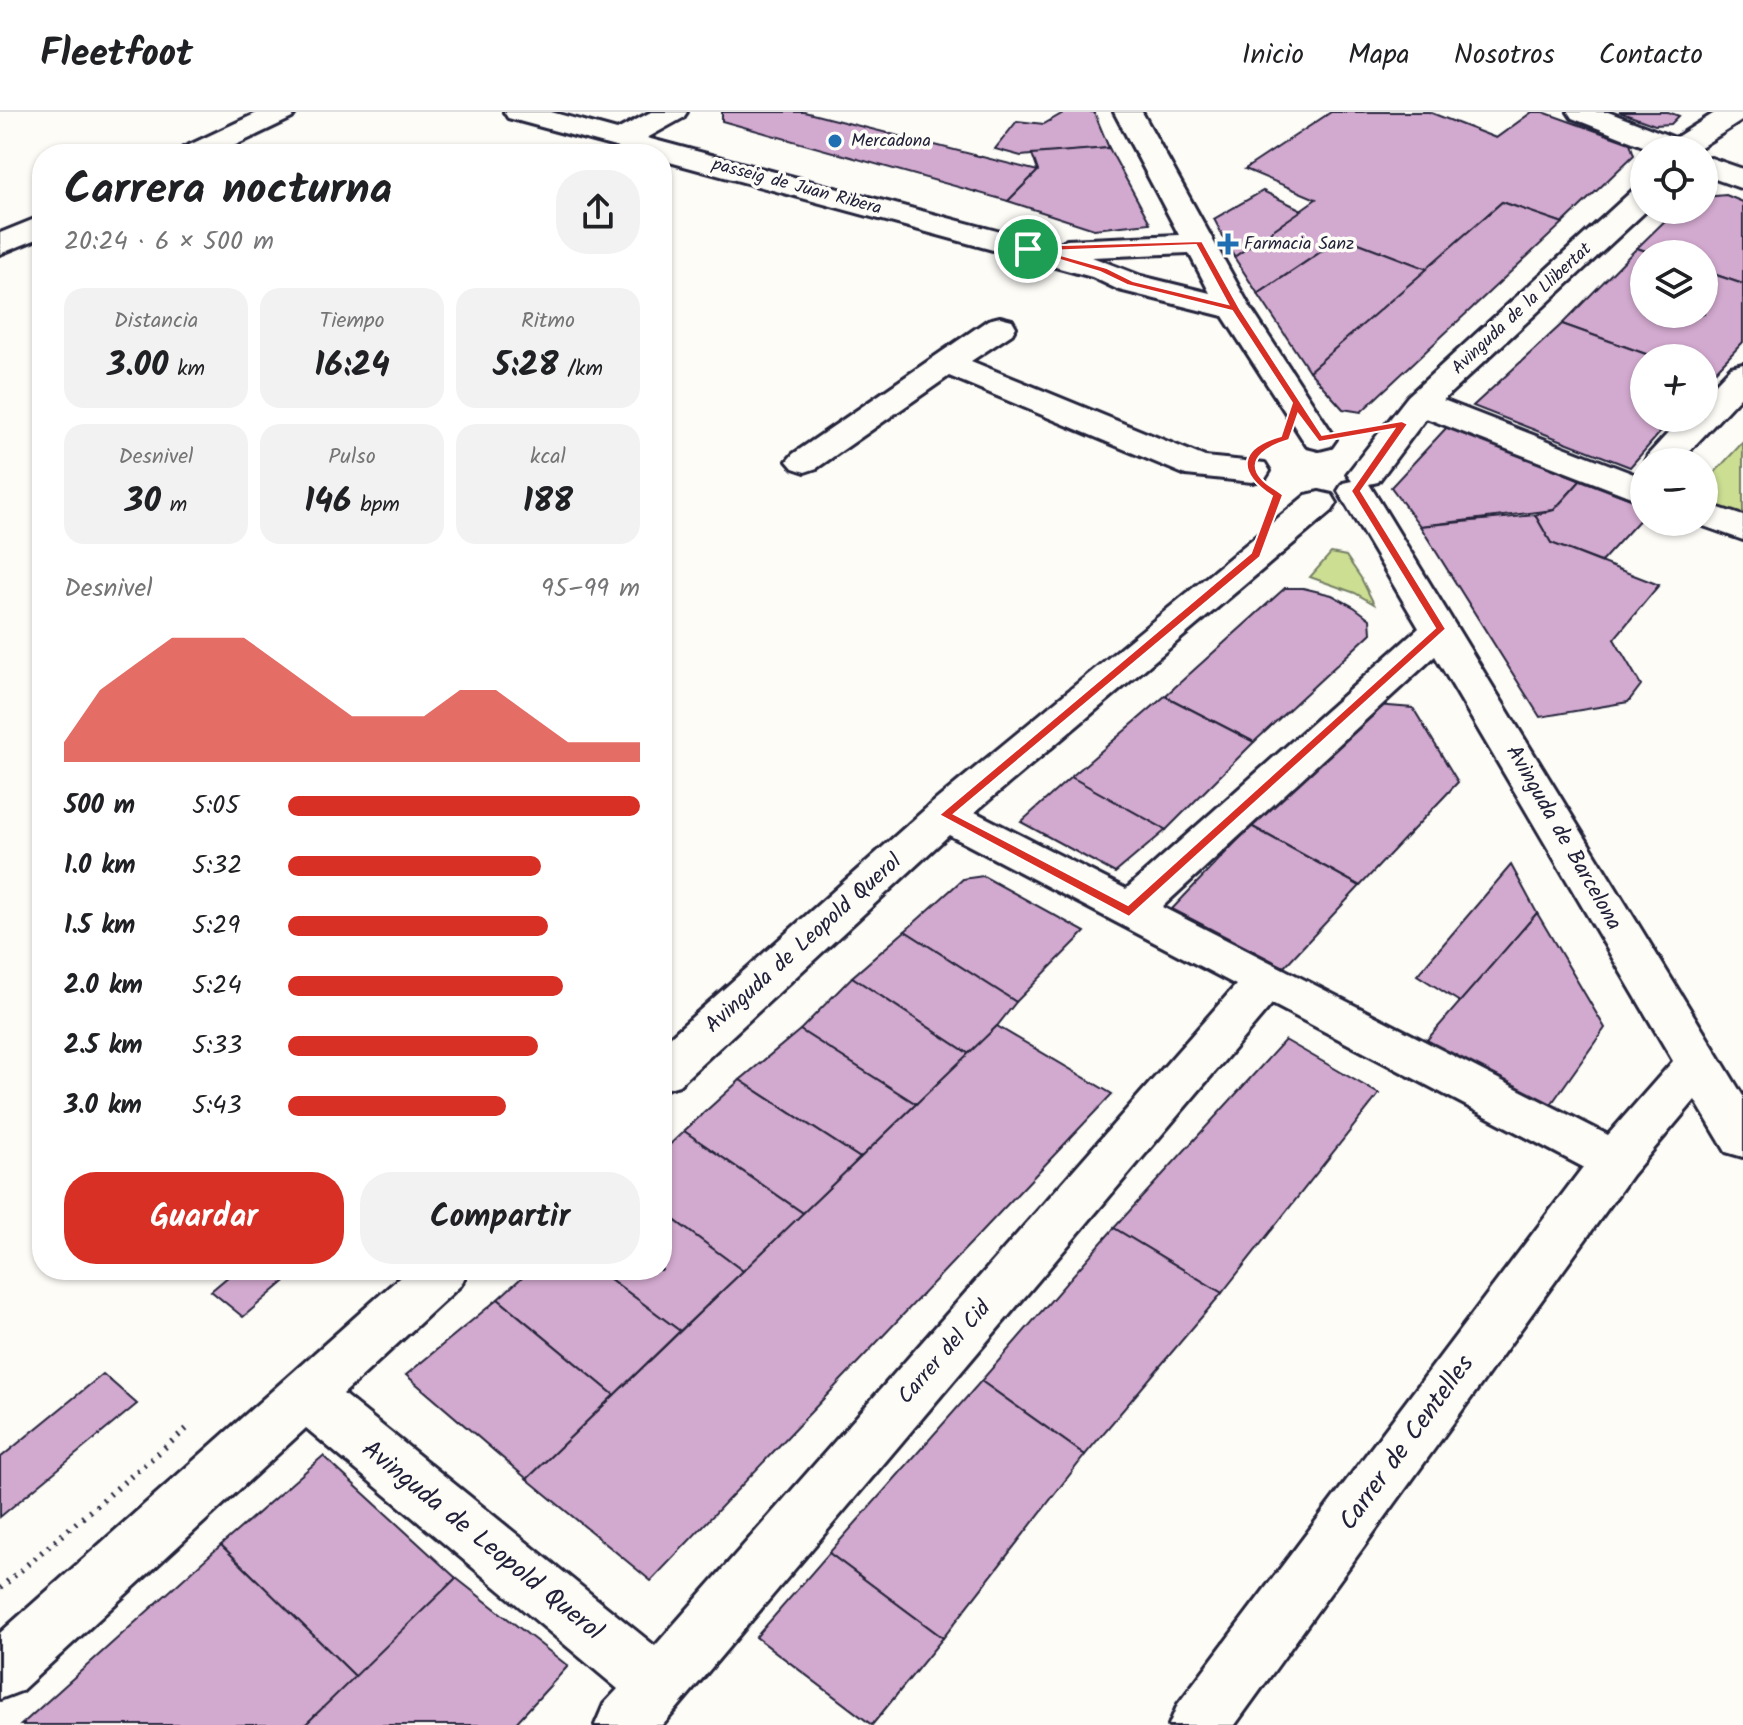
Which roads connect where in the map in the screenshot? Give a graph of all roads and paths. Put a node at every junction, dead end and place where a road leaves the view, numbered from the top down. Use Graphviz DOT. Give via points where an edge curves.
graph roads {
  1 [pos="282,112"];
  2 [pos="518,112"];
  3 [pos="673,112"];
  4 [pos="1128,112"];
  5 [pos="1582,112"];
  6 [pos="1727,119"];
  7 [pos="1645,136"];
  8 [pos="1711,136"];
  9 [pos="622,139"];
  10 [pos="214,144"];
  11 [pos="640,144"];
  12 [pos="672,153"];
  13 [pos="1718,167"];
  14 [pos="1743,180"];
  15 [pos="1630,209"];
  16 [pos="32,230"];
  17 [pos="1199,243"];
  18 [pos="0,245"];
  19 [pos="1028,249"];
  20 [pos="1228,296"];
  21 [pos="1000,327"];
  22 [pos="946,363"];
  23 [pos="1743,374"];
  24 [pos="1718,401"];
  25 [pos="1411,414"];
  26 [pos="1689,432"];
  27 [pos="1675,448"];
  28 [pos="1286,452"];
  29 [pos="805,461"];
  30 [pos="1630,476"];
  31 [pos="1342,492"];
  32 [pos="1718,519"];
  33 [pos="1743,529"];
  34 [pos="1256,554"];
  35 [pos="1441,629"];
  36 [pos="945,815"];
  37 [pos="1129,912"];
  38 [pos="1265,982"];
  39 [pos="672,1063"];
  40 [pos="1698,1064"];
  41 [pos="1743,1138"];
  42 [pos="1615,1161"];
  43 [pos="432,1280"];
  44 [pos="305,1395"];
  45 [pos="201,1417"];
  46 [pos="0,1588"];
  47 [pos="0,1671"];
  48 [pos="642,1706"];
  49 [pos="1199,1725"];
  1 -- 10 [label="street"];
  2 -- 9 [label="street, passeig de Juan Ribera"];
  3 -- 9 [label="street"];
  4 -- 17 [label="street"];
  5 -- 7 [label="street"];
  6 -- 8 [label="street"];
  9 -- 11 [label="street, passeig de Juan Ribera"];
  12 -- 19 [label="street, passeig de Juan Ribera"];
  13 -- 14 [label="street"];
  15 -- 25 [label="street, Avinguda de la Llibertat"];
  16 -- 18 [label="street"];
  17 -- 19 [label="street, passeig de Juan Ribera"];
  17 -- 20 [label="street"];
  19 -- 20 [label="street, passeig de Juan Ribera" via="1130,283"];
  20 -- 28 [label="street" via="1297,403"];
  21 -- 22 [label="street"];
  22 -- 28 [label="street" via="1199,467"];
  22 -- 29 [label="street"];
  23 -- 24 [label="street"];
  25 -- 28 [label="street"];
  25 -- 30 [label="street"];
  25 -- 31 [label="street, Avinguda de la Llibertat"];
  26 -- 27 [label="street"];
  28 -- 31 [label="street"];
  28 -- 31 [label="street" via="1353,454 1362,464"];
  28 -- 34 [label="street"];
  31 -- 34 [label="street, Avinguda de Leopold Querol"];
  31 -- 35 [label="street, Avinguda de Barcelona" via="1384,538"];
  32 -- 33 [label="street"];
  34 -- 36 [label="street, Avinguda de Leopold Querol"];
  35 -- 37 [label="street"];
  35 -- 40 [label="street, Avinguda de Barcelona"];
  36 -- 37 [label="street"];
  36 -- 39 [label="street, Avinguda de Leopold Querol"];
  37 -- 38 [label="street"];
  38 -- 42 [label="street"];
  38 -- 48 [label="street, Carrer del Cid"];
  40 -- 41 [label="street, Avinguda de Barcelona"];
  40 -- 42 [label="street, Carrer de Centelles"];
  42 -- 49 [label="street, Carrer de Centelles"];
  43 -- 44 [label="street"];
  44 -- 47 [label="street"];
  44 -- 48 [label="street, Avinguda de Leopold Querol"];
  45 -- 46 [label="path"];
}
